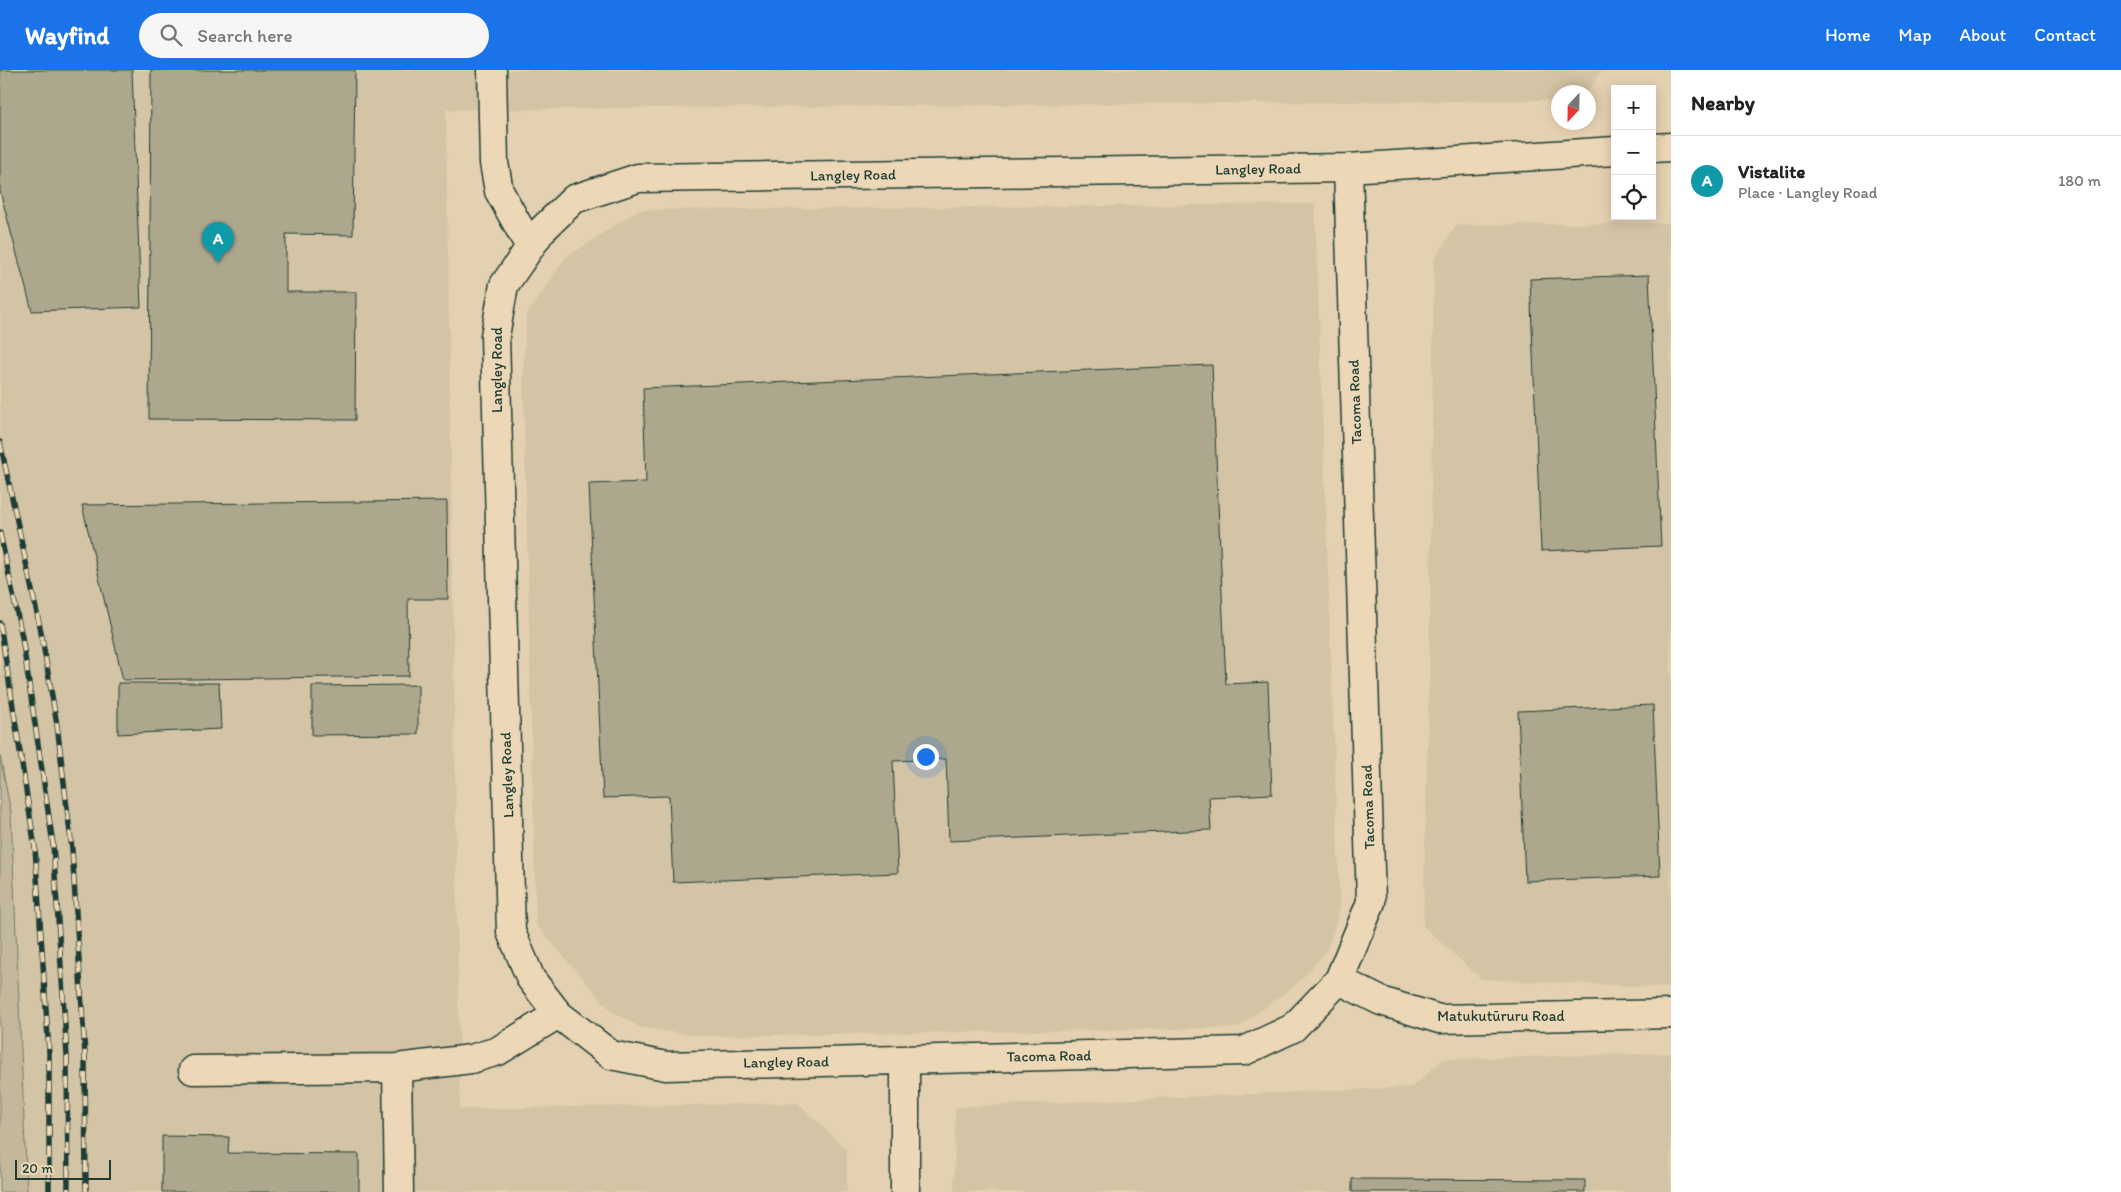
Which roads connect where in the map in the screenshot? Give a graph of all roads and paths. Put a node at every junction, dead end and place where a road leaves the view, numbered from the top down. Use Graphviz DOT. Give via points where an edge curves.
graph roads {
  1 [pos="492,70"];
  2 [pos="1671,147"];
  3 [pos="1656,148"];
  4 [pos="1611,151"];
  5 [pos="1348,168"];
  6 [pos="530,247"];
  7 [pos="1339,980"];
  8 [pos="558,1014"];
  9 [pos="1671,1014"];
  10 [pos="905,1060"];
  11 [pos="397,1068"];
  12 [pos="193,1070"];
  13 [pos="399,1192"];
  14 [pos="905,1192"];
  1 -- 6 [label="street" via="494,163 499,191"];
  2 -- 3 [label="street"];
  4 -- 5 [label="street, Langley Road"];
  5 -- 6 [label="street, Langley Road" via="638,178 574,200 542,230"];
  5 -- 7 [label="street, Tacoma Road" via="1371,902"];
  6 -- 8 [label="street, Langley Road" via="504,285 495,336 511,932 531,980"];
  7 -- 9 [label="street, Matukutūruru Road" via="1381,1001 1439,1019"];
  7 -- 10 [label="street, Tacoma Road" via="1293,1028 1244,1051"];
  8 -- 10 [label="street, Langley Road" via="611,1055 666,1066"];
  8 -- 11 [label="street" via="498,1050 471,1059"];
  10 -- 14 [label="street"];
  11 -- 12 [label="street"];
  11 -- 13 [label="street"];
}
